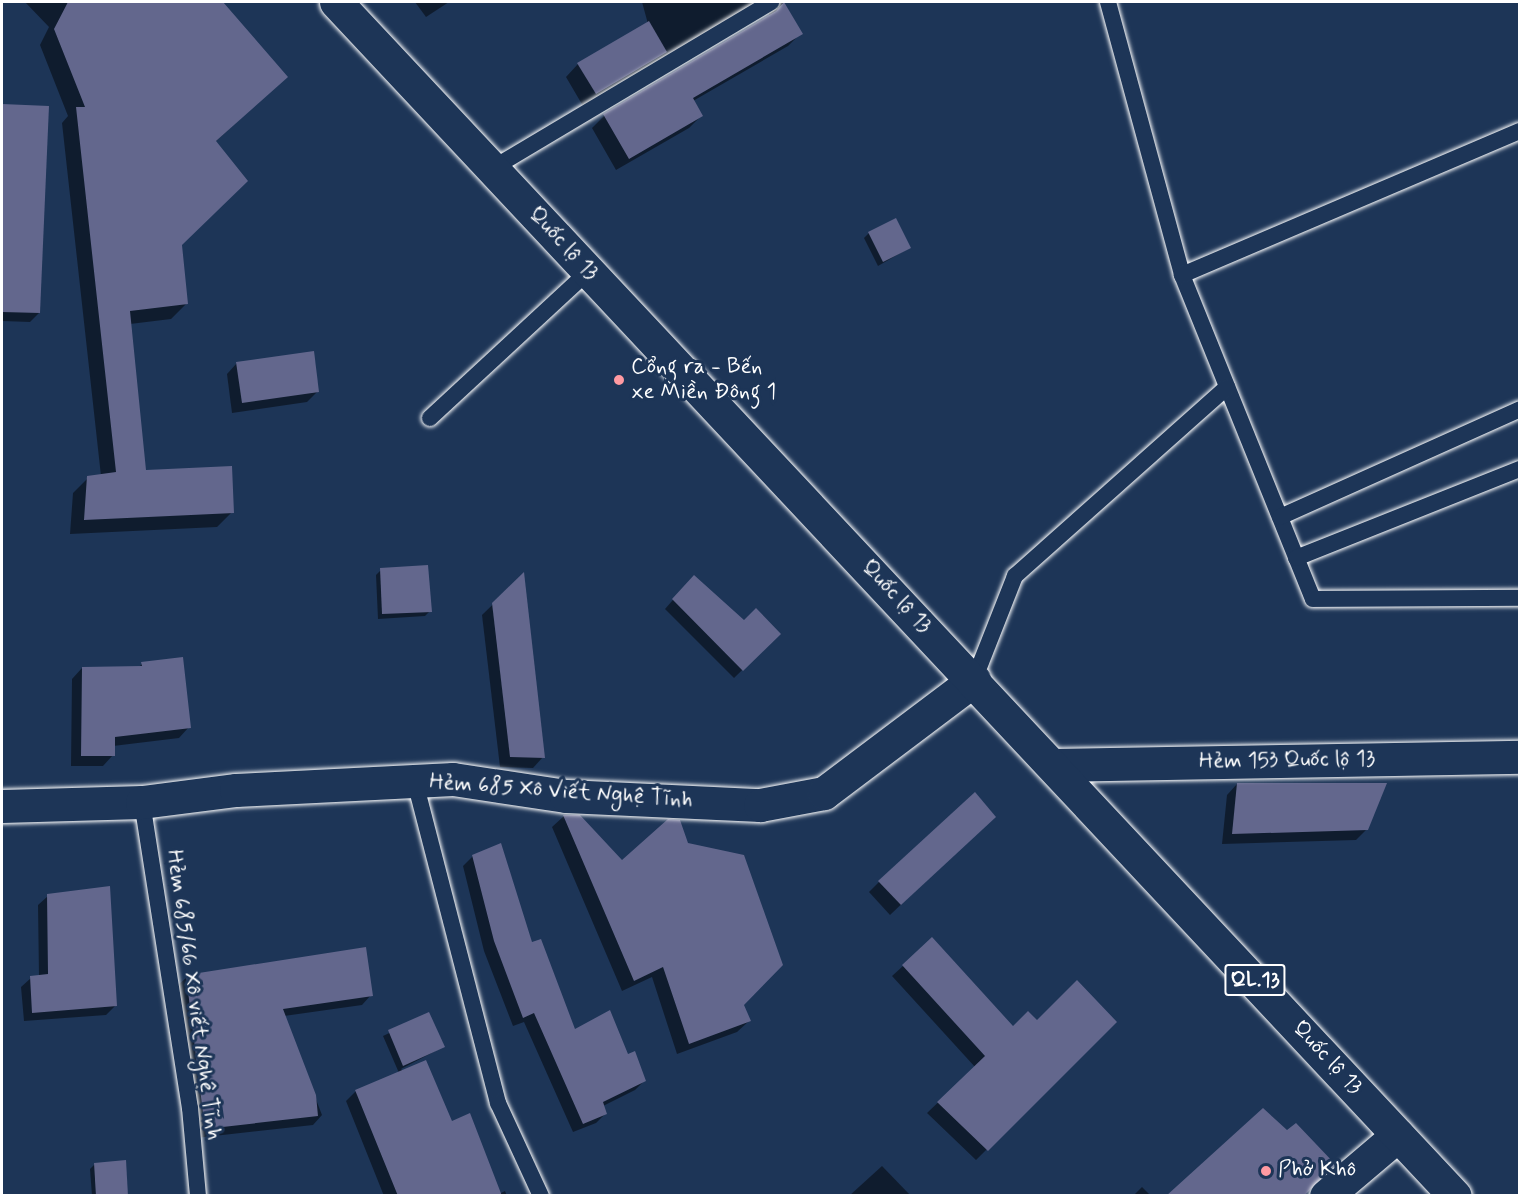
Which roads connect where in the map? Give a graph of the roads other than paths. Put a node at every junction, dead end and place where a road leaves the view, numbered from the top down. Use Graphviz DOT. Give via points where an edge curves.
graph roads {
  1 [pos="336,2"];
  2 [pos="771,2"];
  3 [pos="1108,2"];
  4 [pos="1520,131"];
  5 [pos="493,168"];
  6 [pos="589,271"];
  7 [pos="1182,275"];
  8 [pos="1227,387"];
  9 [pos="1520,409"];
  10 [pos="430,418"];
  11 [pos="1520,470"];
  12 [pos="1280,517"];
  13 [pos="1296,558"];
  14 [pos="1520,598"];
  15 [pos="974,680"];
  16 [pos="1520,757"];
  17 [pos="1055,765"];
  18 [pos="415,782"];
  19 [pos="142,802"];
  20 [pos="2,806"];
  21 [pos="1398,1135"];
  22 [pos="198,1196"];
  23 [pos="541,1196"];
  24 [pos="1326,1196"];
  25 [pos="1455,1196"];
  1 -- 5 [label="main road, Quốc lộ 13 / QL.13"];
  2 -- 5 [label="lane"];
  3 -- 7 [label="lane"];
  4 -- 7 [label="lane"];
  5 -- 6 [label="main road, Quốc lộ 13 / QL.13"];
  6 -- 10 [label="lane"];
  6 -- 15 [label="main road, Quốc lộ 13 / QL.13"];
  7 -- 8 [label="lane"];
  8 -- 12 [label="lane"];
  8 -- 15 [label="lane" via="1015,576"];
  9 -- 12 [label="lane"];
  11 -- 13 [label="lane"];
  12 -- 13 [label="lane"];
  13 -- 14 [label="lane" via="1313,599"];
  15 -- 17 [label="main road, Quốc lộ 13 / QL.13"];
  15 -- 18 [label="main road, Hẻm 685 Xô Viết Nghệ Tĩnh" via="824,793 771,803 566,796 453,779"];
  16 -- 17 [label="main road, Hẻm 153 Quốc lộ 13"];
  17 -- 21 [label="main road, Quốc lộ 13 / QL.13"];
  18 -- 19 [label="main road, Hẻm 685 Xô Viết Nghệ Tĩnh" via="236,790"];
  18 -- 23 [label="lane" via="498,1103"];
  19 -- 20 [label="main road, Hẻm 685 Xô Viết Nghệ Tĩnh"];
  19 -- 22 [label="lane, Hẻm 685/66 Xô viết Nghệ Tĩnh" via="189,1108"];
  21 -- 24 [label="main road"];
  21 -- 25 [label="main road, Quốc lộ 13 / QL.13"];
}
